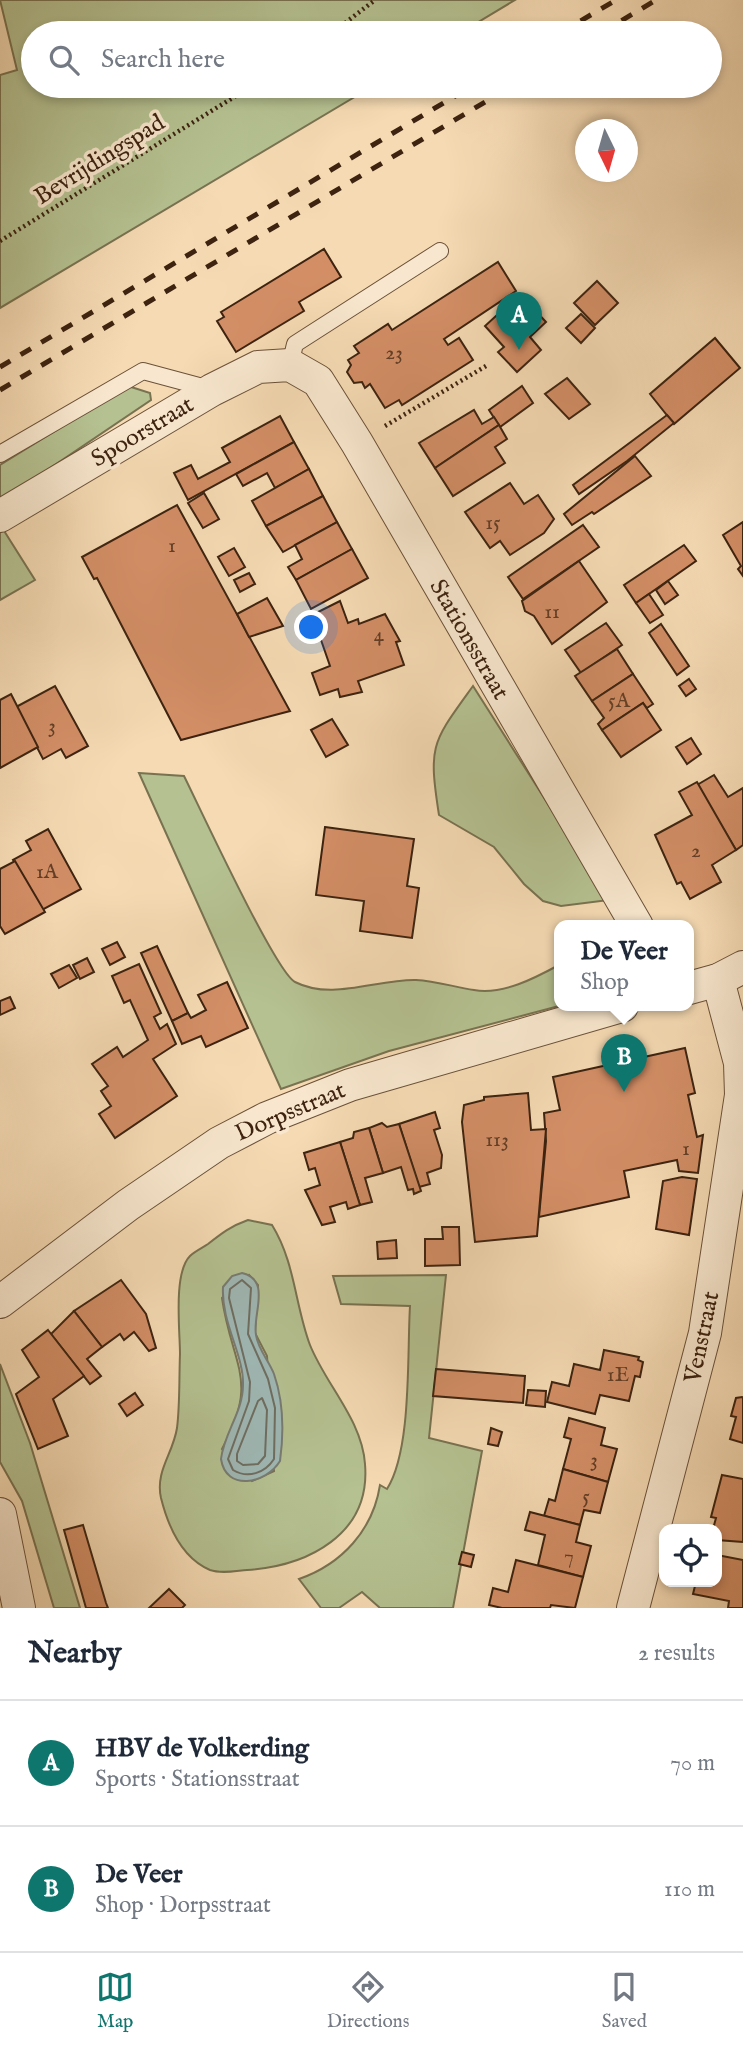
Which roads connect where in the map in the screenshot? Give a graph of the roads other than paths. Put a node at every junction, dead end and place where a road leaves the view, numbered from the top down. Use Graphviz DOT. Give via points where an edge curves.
graph roads {
  1 [pos="440,251"];
  2 [pos="290,365"];
  3 [pos="212,390"];
  4 [pos="0,454"];
  5 [pos="0,516"];
  6 [pos="634,920"];
  7 [pos="717,978"];
  8 [pos="605,1011"];
  9 [pos="0,1302"];
  10 [pos="0,1514"];
  11 [pos="19,1608"];
  12 [pos="632,1608"];
  1 -- 2 [label="lane" via="295,344"];
  2 -- 3 [label="street, Spoorstraat" via="258,367"];
  2 -- 6 [label="street, Stationsstraat" via="318,382 357,443"];
  3 -- 4 [label="lane" via="142,371"];
  3 -- 5 [label="street, Spoorstraat"];
  7 -- 12 [label="street, Venstraat" via="740,1063 741,1095 705,1333"];
  8 -- 9 [label="street, Dorpsstraat" via="350,1085 267,1118 219,1143 139,1198"];
  10 -- 11 [label="street"];
}
